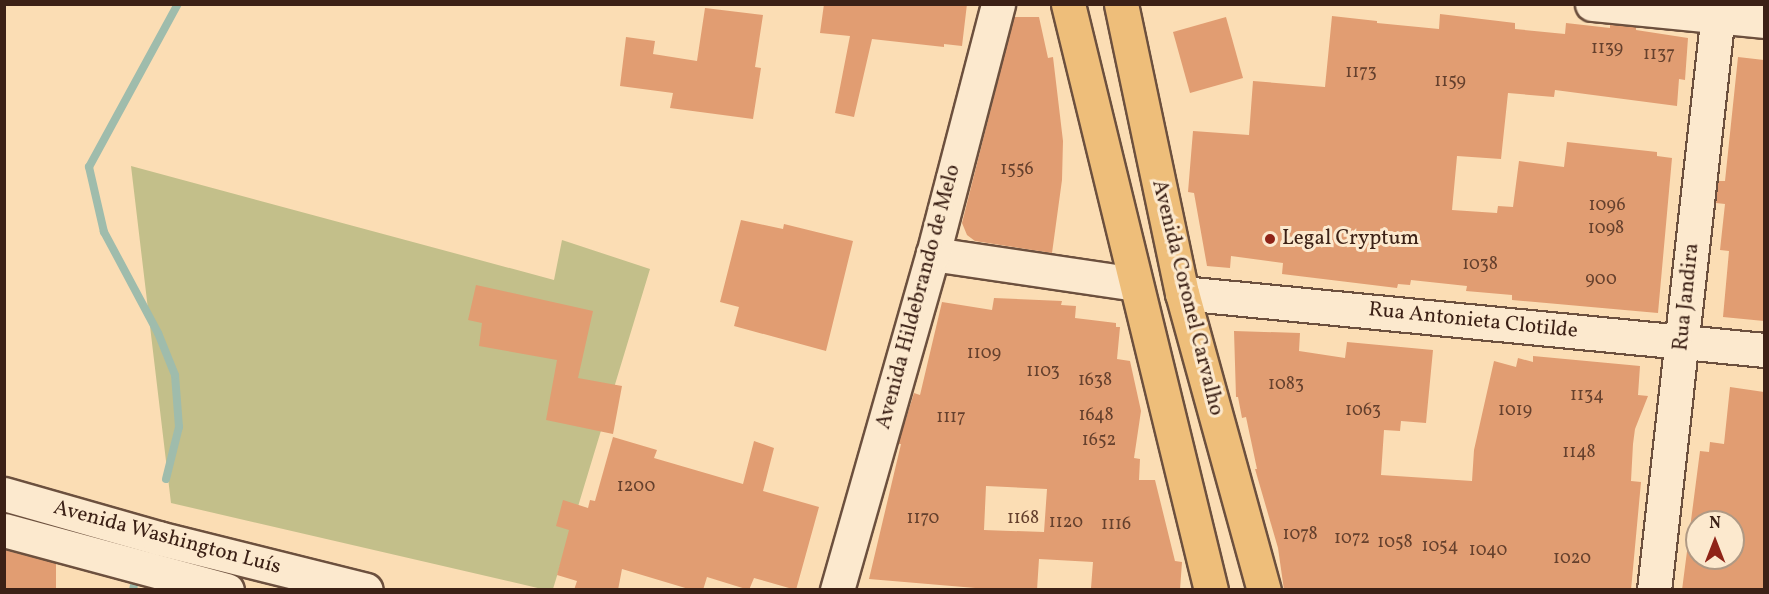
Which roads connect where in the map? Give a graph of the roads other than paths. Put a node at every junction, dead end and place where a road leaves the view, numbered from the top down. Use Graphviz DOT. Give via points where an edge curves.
graph roads {
  1 [pos="998,4"];
  2 [pos="1068,4"];
  3 [pos="1121,4"];
  4 [pos="1592,4"];
  5 [pos="1718,10"];
  6 [pos="1764,21"];
  7 [pos="933,254"];
  8 [pos="1135,284"];
  9 [pos="1182,293"];
  10 [pos="1683,342"];
  11 [pos="1764,350"];
  12 [pos="4,494"];
  13 [pos="51,507"];
  14 [pos="4,530"];
  15 [pos="137,532"];
  16 [pos="42,540"];
  17 [pos="129,564"];
  18 [pos="227,590"];
  19 [pos="366,590"];
  20 [pos="837,590"];
  21 [pos="1211,590"];
  22 [pos="1264,590"];
  23 [pos="1654,590"];
  1 -- 7 [label="street, Avenida Hildebrando de Melo"];
  2 -- 8 [label="main road"];
  3 -- 9 [label="main road, Avenida Coronel Carvalho"];
  4 -- 5 [label="street"];
  5 -- 6 [label="street"];
  5 -- 10 [label="street, Rua Jandira"];
  7 -- 8 [label="street"];
  7 -- 20 [label="street, Avenida Hildebrando de Melo"];
  8 -- 21 [label="main road"];
  9 -- 10 [label="street, Rua Antonieta Clotilde"];
  9 -- 22 [label="main road, Avenida Coronel Carvalho"];
  10 -- 11 [label="street, Rua Antonieta Clotilde"];
  10 -- 23 [label="street, Rua Jandira"];
  12 -- 13 [label="street, Avenida Washington Luís"];
  13 -- 15 [label="street, Avenida Washington Luís"];
  13 -- 16 [label="street"];
  14 -- 16 [label="street, Avenida Washington Luís"];
  15 -- 17 [label="street"];
  15 -- 19 [label="street, Avenida Washington Luís"];
  16 -- 17 [label="street, Avenida Washington Luís"];
  17 -- 18 [label="street, Avenida Washington Luís"];
}
